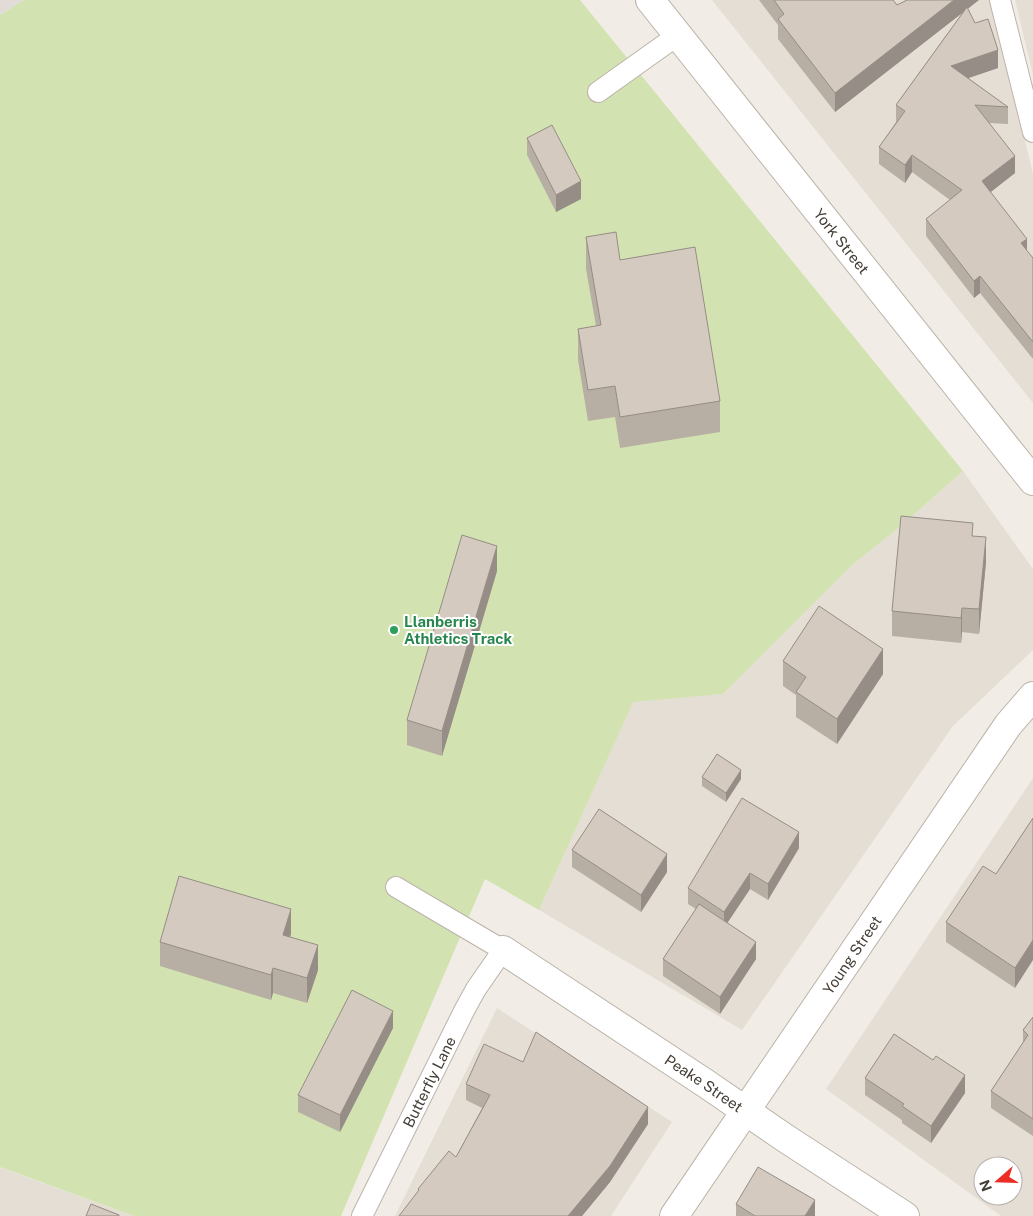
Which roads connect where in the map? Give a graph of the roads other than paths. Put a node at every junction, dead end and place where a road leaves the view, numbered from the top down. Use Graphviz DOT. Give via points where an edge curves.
graph roads {
  1 [pos="650,0"];
  2 [pos="1000,0"];
  3 [pos="678,35"];
  4 [pos="598,92"];
  5 [pos="1033,132"];
  6 [pos="1033,481"];
  7 [pos="1033,696"];
  8 [pos="396,887"];
  9 [pos="502,950"];
  10 [pos="746,1111"];
  11 [pos="362,1216"];
  12 [pos="674,1216"];
  13 [pos="905,1216"];
  1 -- 3 [label="street, York Street"];
  2 -- 5 [label="lane"];
  3 -- 4 [label="lane"];
  3 -- 6 [label="street, York Street"];
  7 -- 10 [label="street, Young Street" via="1008,725"];
  8 -- 9 [label="lane"];
  9 -- 10 [label="street, Peake Street"];
  9 -- 11 [label="lane, Butterfly Lane" via="465,1009"];
  10 -- 12 [label="street, Young Street"];
  10 -- 13 [label="street, Peake Street"];
}
